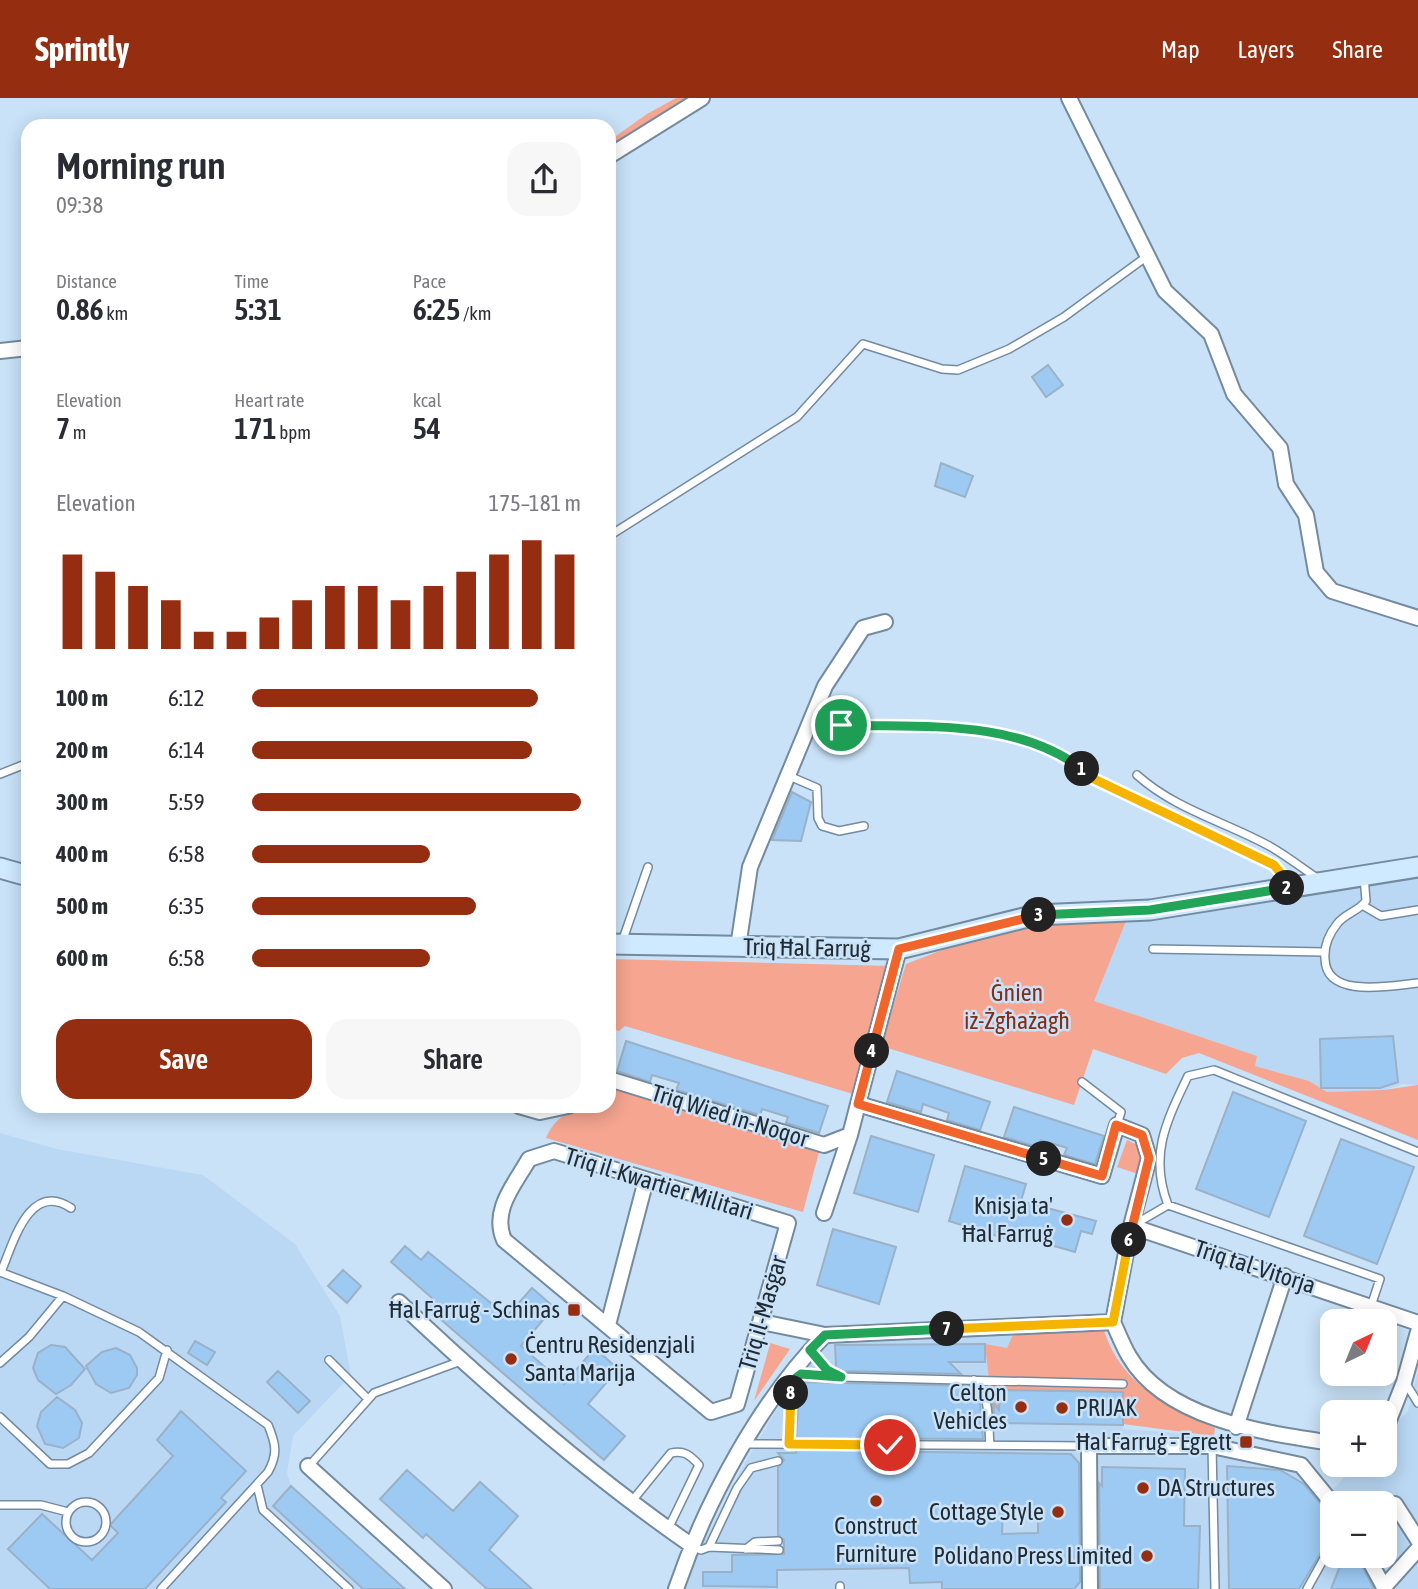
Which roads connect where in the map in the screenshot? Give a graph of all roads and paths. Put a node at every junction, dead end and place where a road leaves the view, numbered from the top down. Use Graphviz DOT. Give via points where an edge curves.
graph roads {
  1 [pos="702,98"];
  2 [pos="1069,98"];
  3 [pos="616,152"];
  4 [pos="1146,257"];
  5 [pos="21,349"];
  6 [pos="0,351"];
  7 [pos="616,532"];
  8 [pos="1418,618"];
  9 [pos="885,622"];
  10 [pos="841,725"];
  11 [pos="21,766"];
  12 [pos="0,774"];
  13 [pos="1137,775"];
  14 [pos="789,776"];
  15 [pos="864,825"];
  16 [pos="648,867"];
  17 [pos="1418,867"];
  18 [pos="0,868"];
  19 [pos="21,874"];
  20 [pos="1364,876"];
  21 [pos="1323,882"];
  22 [pos="1292,887"];
  23 [pos="1363,905"];
  24 [pos="1418,910"];
  25 [pos="616,942"];
  26 [pos="616,944"];
  27 [pos="738,947"];
  28 [pos="899,949"];
  29 [pos="1153,949"];
  30 [pos="1324,952"];
  31 [pos="1418,983"];
  32 [pos="616,1081"];
  33 [pos="1082,1082"];
  34 [pos="858,1104"];
  35 [pos="1116,1125"];
  36 [pos="850,1135"];
  37 [pos="1418,1152"];
  38 [pos="646,1180"];
  39 [pos="1168,1205"];
  40 [pos="71,1208"];
  41 [pos="824,1213"];
  42 [pos="788,1223"];
  43 [pos="1131,1226"];
  44 [pos="1,1272"];
  45 [pos="1285,1276"];
  46 [pos="63,1296"];
  47 [pos="399,1302"];
  48 [pos="1371,1306"];
  49 [pos="762,1322"];
  50 [pos="1113,1322"];
  51 [pos="1418,1322"];
  52 [pos="608,1325"];
  53 [pos="1418,1332"];
  54 [pos="825,1335"];
  55 [pos="167,1350"];
  56 [pos="810,1350"];
  57 [pos="329,1360"];
  58 [pos="461,1361"];
  59 [pos="0,1363"];
  60 [pos="841,1377"];
  61 [pos="973,1380"];
  62 [pos="1404,1382"];
  63 [pos="1123,1384"];
  64 [pos="368,1399"];
  65 [pos="1397,1400"];
  66 [pos="1418,1403"];
  67 [pos="0,1417"];
  68 [pos="1236,1427"];
  69 [pos="1320,1441"];
  70 [pos="745,1444"];
  71 [pos="789,1444"];
  72 [pos="990,1445"];
  73 [pos="1089,1446"];
  74 [pos="1212,1446"];
  75 [pos="778,1461"];
  76 [pos="308,1466"];
  77 [pos="257,1485"];
  78 [pos="1322,1491"];
  79 [pos="630,1504"];
  80 [pos="0,1506"];
  81 [pos="1397,1507"];
  82 [pos="68,1512"];
  83 [pos="668,1529"];
  84 [pos="778,1541"];
  85 [pos="1418,1541"];
  86 [pos="691,1545"];
  87 [pos="709,1547"];
  88 [pos="746,1549"];
  89 [pos="1418,1549"];
  90 [pos="779,1550"];
  91 [pos="1320,1566"];
  92 [pos="1373,1568"];
  93 [pos="1384,1588"];
  94 [pos="161,1589"];
  95 [pos="349,1589"];
  96 [pos="444,1589"];
  97 [pos="676,1589"];
  98 [pos="1090,1589"];
  99 [pos="1215,1589"];
  100 [pos="1307,1589"];
  1 -- 3 [label="street"];
  2 -- 4 [label="street"];
  4 -- 7 [label="lane" via="1064,317 1009,349 958,370 863,344 797,417"];
  4 -- 8 [label="street" via="1165,291 1211,334 1234,394 1280,448 1286,484 1306,516 1316,572 1332,591"];
  5 -- 6 [label="street"];
  9 -- 14 [label="street" via="863,628 850,644 825,686"];
  10 -- 22 [label="lane" via="992,731 1062,754 1094,779 1274,865"];
  11 -- 12 [label="lane"];
  13 -- 21 [label="lane" via="1157,793 1271,847"];
  14 -- 15 [label="lane" via="817,788 822,826 839,831"];
  14 -- 27 [label="street" via="750,867"];
  16 -- 25 [label="lane"];
  17 -- 20 [label="main road, Triq Ħal Farruġ"];
  18 -- 19 [label="main road"];
  20 -- 21 [label="main road, Triq Ħal Farruġ"];
  20 -- 23 [label="lane"];
  21 -- 22 [label="main road, Triq Ħal Farruġ"];
  22 -- 28 [label="main road, Triq Ħal Farruġ" via="1150,910 1036,915"];
  23 -- 24 [label="lane" via="1381,916"];
  23 -- 30 [label="lane" via="1337,923"];
  26 -- 27 [label="main road, Triq Ħal Farruġ"];
  27 -- 28 [label="main road, Triq Ħal Farruġ"];
  28 -- 34 [label="street"];
  29 -- 30 [label="lane"];
  30 -- 31 [label="lane" via="1325,966 1347,986"];
  32 -- 36 [label="street, Triq Wied in-Noqor" via="824,1145"];
  33 -- 35 [label="lane" via="1121,1112"];
  34 -- 35 [label="street" via="1102,1176"];
  34 -- 36 [label="street"];
  35 -- 43 [label="street" via="1142,1135 1149,1158"];
  36 -- 41 [label="street"];
  37 -- 39 [label="lane" via="1214,1070 1188,1076 1162,1131 1160,1183"];
  38 -- 42 [label="street, Triq il-Kwartier Militari"];
  38 -- 52 [label="street"];
  38 -- 52 [label="street, Triq il-Kwartier Militari" via="554,1151 529,1159 500,1210 504,1240"];
  39 -- 43 [label="lane"];
  39 -- 48 [label="lane" via="1380,1279"];
  40 -- 44 [label="lane" via="65,1203 45,1202 26,1214"];
  42 -- 49 [label="street, Triq il-Masġar"];
  43 -- 45 [label="street, Triq tal-Vitorja"];
  43 -- 50 [label="street"];
  44 -- 46 [label="lane"];
  45 -- 48 [label="street, Triq tal-Vitorja"];
  45 -- 68 [label="street"];
  46 -- 55 [label="lane"];
  46 -- 59 [label="lane"];
  47 -- 58 [label="street"];
  48 -- 51 [label="street, Triq tal-Vitorja"];
  49 -- 52 [label="street, Triq il-Masġar" via="737,1404 711,1412"];
  49 -- 54 [label="street"];
  50 -- 54 [label="street"];
  50 -- 68 [label="street" via="1130,1358 1158,1389"];
  53 -- 62 [label="street"];
  54 -- 56 [label="street"];
  55 -- 67 [label="lane" via="159,1378 89,1453 68,1464 50,1464"];
  55 -- 77 [label="lane" via="268,1425 276,1444 274,1461"];
  56 -- 60 [label="lane" via="827,1370"];
  56 -- 70 [label="street" via="791,1369"];
  57 -- 64 [label="lane"];
  58 -- 64 [label="lane"];
  58 -- 79 [label="street"];
  60 -- 61 [label="lane"];
  60 -- 71 [label="lane" via="801,1374 792,1381"];
  61 -- 63 [label="lane"];
  61 -- 72 [label="lane" via="982,1387 986,1401"];
  62 -- 65 [label="street"];
  62 -- 66 [label="lane"];
  64 -- 76 [label="lane"];
  68 -- 69 [label="street"];
  70 -- 71 [label="lane"];
  70 -- 86 [label="street"];
  71 -- 72 [label="lane"];
  72 -- 73 [label="lane"];
  73 -- 74 [label="street"];
  73 -- 98 [label="street"];
  74 -- 78 [label="street" via="1301,1465"];
  74 -- 99 [label="lane"];
  75 -- 87 [label="lane" via="751,1468"];
  76 -- 96 [label="street"];
  77 -- 94 [label="lane"];
  77 -- 95 [label="lane" via="263,1510"];
  79 -- 83 [label="street"];
  79 -- 83 [label="lane" via="671,1453 691,1456 699,1465"];
  80 -- 82 [label="lane" via="41,1505"];
  81 -- 85 [label="street"];
  82 -- 82 [label="lane" via="68,1532 79,1541 96,1540 103,1533 106,1519 99,1505 84,1502"];
  83 -- 86 [label="street"];
  84 -- 88 [label="lane" via="755,1542"];
  86 -- 87 [label="lane" via="701,1550"];
  86 -- 97 [label="street"];
  87 -- 88 [label="lane"];
  88 -- 90 [label="lane"];
  89 -- 93 [label="street"];
  91 -- 100 [label="lane"];
  92 -- 93 [label="street"];
}
